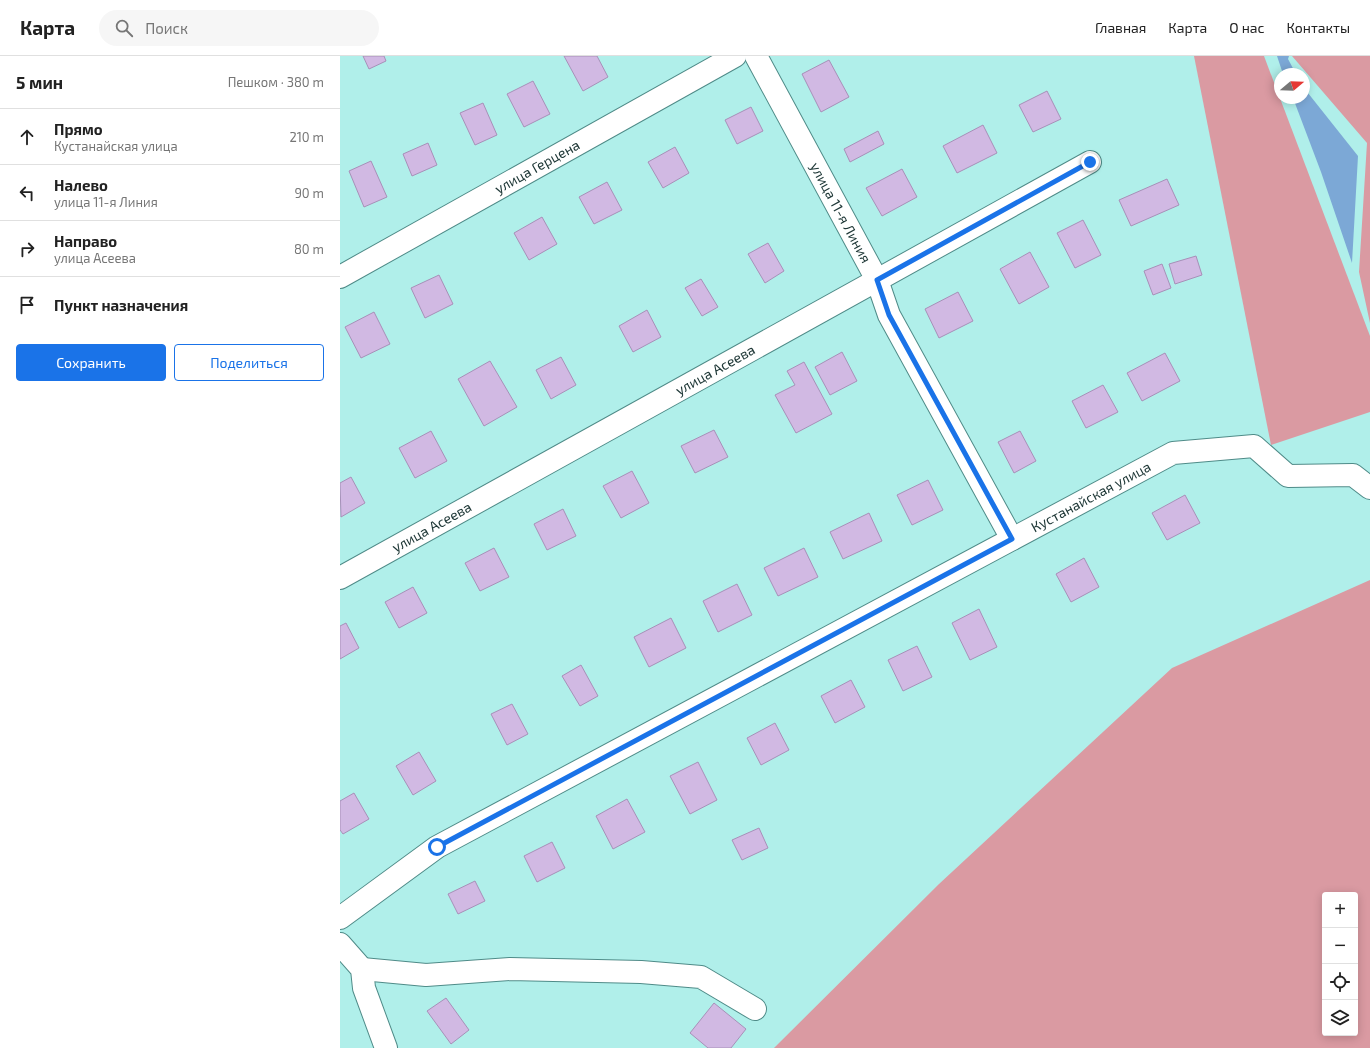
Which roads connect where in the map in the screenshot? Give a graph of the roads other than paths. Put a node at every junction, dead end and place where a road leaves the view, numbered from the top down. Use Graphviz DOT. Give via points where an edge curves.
graph roads {
  1 [pos="735,56"];
  2 [pos="756,56"];
  3 [pos="1090,162"];
  4 [pos="340,277"];
  5 [pos="877,280"];
  6 [pos="1370,488"];
  7 [pos="1012,539"];
  8 [pos="340,578"];
  9 [pos="340,918"];
  10 [pos="340,944"];
  11 [pos="362,969"];
  12 [pos="755,1009"];
  13 [pos="386,1048"];
  1 -- 4 [label="street, улица Герцена"];
  2 -- 5 [label="street, улица 11-я Линия"];
  3 -- 5 [label="street, улица Асеева"];
  5 -- 7 [label="street, улица 11-я Линия" via="889,315"];
  5 -- 8 [label="street, улица Асеева"];
  6 -- 7 [label="street, Кустанайская улица" via="1353,475 1288,476 1254,446 1173,452"];
  7 -- 9 [label="street, Кустанайская улица" via="437,847"];
  10 -- 11 [label="street"];
  11 -- 12 [label="street" via="426,975 510,969 641,972 701,978"];
  11 -- 13 [label="street" via="364,988"];
}
